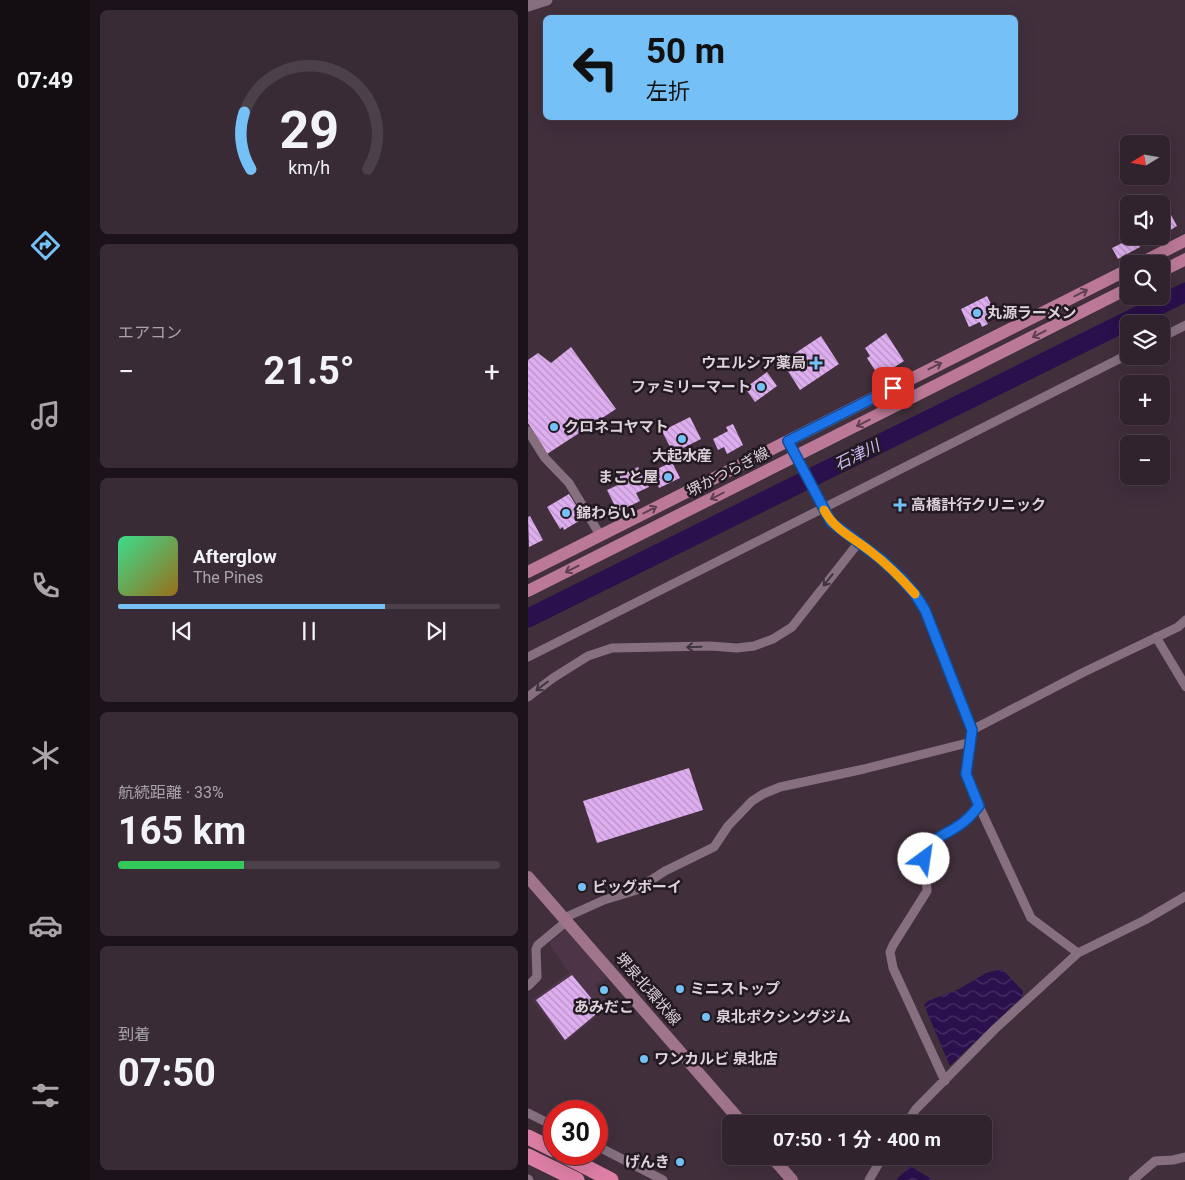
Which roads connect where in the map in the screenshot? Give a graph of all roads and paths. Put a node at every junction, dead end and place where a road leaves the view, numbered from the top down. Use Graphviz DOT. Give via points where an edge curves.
graph roads {
  1 [pos="547,0"];
  2 [pos="528,6"];
  3 [pos="1186,240"];
  4 [pos="1157,255"];
  5 [pos="1186,260"];
  6 [pos="1170,268"];
  7 [pos="1120,273"];
  8 [pos="1120,293"];
  9 [pos="1186,325"];
  10 [pos="1170,333"];
  11 [pos="1120,359"];
  12 [pos="528,431"];
  13 [pos="788,441"];
  14 [pos="798,462"];
  15 [pos="823,508"];
  16 [pos="600,535"];
  17 [pos="859,542"];
  18 [pos="528,572"];
  19 [pos="528,591"];
  20 [pos="1186,620"];
  21 [pos="1156,637"];
  22 [pos="528,656"];
  23 [pos="1186,686"];
  24 [pos="528,697"];
  25 [pos="972,730"];
  26 [pos="971,742"];
  27 [pos="979,806"];
  28 [pos="528,877"];
  29 [pos="1186,896"];
  30 [pos="566,919"];
  31 [pos="1078,953"];
  32 [pos="528,986"];
  33 [pos="945,1081"];
  34 [pos="528,1113"];
  35 [pos="735,1115"];
  36 [pos="912,1115"];
  37 [pos="543,1120"];
  38 [pos="528,1137"];
  39 [pos="543,1144"];
  40 [pos="608,1152"];
  41 [pos="528,1156"];
  42 [pos="1186,1158"];
  43 [pos="582,1165"];
  44 [pos="779,1165"];
  45 [pos="878,1165"];
  46 [pos="577,1180"];
  47 [pos="611,1180"];
  48 [pos="663,1180"];
  49 [pos="792,1180"];
  50 [pos="869,1180"];
  51 [pos="1133,1180"];
  1 -- 2 [label="street"];
  3 -- 4 [label="main road"];
  5 -- 6 [label="main road"];
  13 -- 7 [label="main road, 堺かつらぎ線, one-way"];
  8 -- 14 [label="main road, 堺かつらぎ線, one-way"];
  9 -- 10 [label="street"];
  11 -- 15 [label="street"];
  12 -- 16 [label="street" via="545,458 569,483"];
  13 -- 14 [label="street"];
  16 -- 13 [label="main road, 堺かつらぎ線, one-way"];
  14 -- 15 [label="street"];
  14 -- 19 [label="main road, 堺かつらぎ線, one-way"];
  15 -- 17 [label="street" via="831,522"];
  15 -- 22 [label="street"];
  16 -- 18 [label="main road, 堺かつらぎ線"];
  17 -- 24 [label="street, one-way" via="792,627 773,639 737,648 612,648 588,656"];
  17 -- 25 [label="street" via="901,578 925,610"];
  20 -- 21 [label="street"];
  21 -- 23 [label="street"];
  21 -- 25 [label="street"];
  25 -- 26 [label="street"];
  26 -- 27 [label="street" via="966,774"];
  26 -- 30 [label="street" via="780,787 763,794 728,826 714,847 665,871 640,889 604,900"];
  27 -- 31 [label="street" via="1031,918"];
  27 -- 33 [label="street" via="965,821 927,848 924,859 927,891 890,952 894,968"];
  28 -- 30 [label="main road, 堺泉北環状線"];
  29 -- 31 [label="street"];
  30 -- 32 [label="street" via="536,949 538,972"];
  30 -- 35 [label="main road, 堺泉北環状線"];
  31 -- 33 [label="street"];
  33 -- 36 [label="street"];
  34 -- 37 [label="street"];
  38 -- 39 [label="highway"];
  40 -- 48 [label="street"];
  41 -- 46 [label="highway"];
  42 -- 51 [label="street" via="1155,1161"];
  43 -- 47 [label="highway"];
  44 -- 49 [label="main road"];
  45 -- 50 [label="street"];
}
